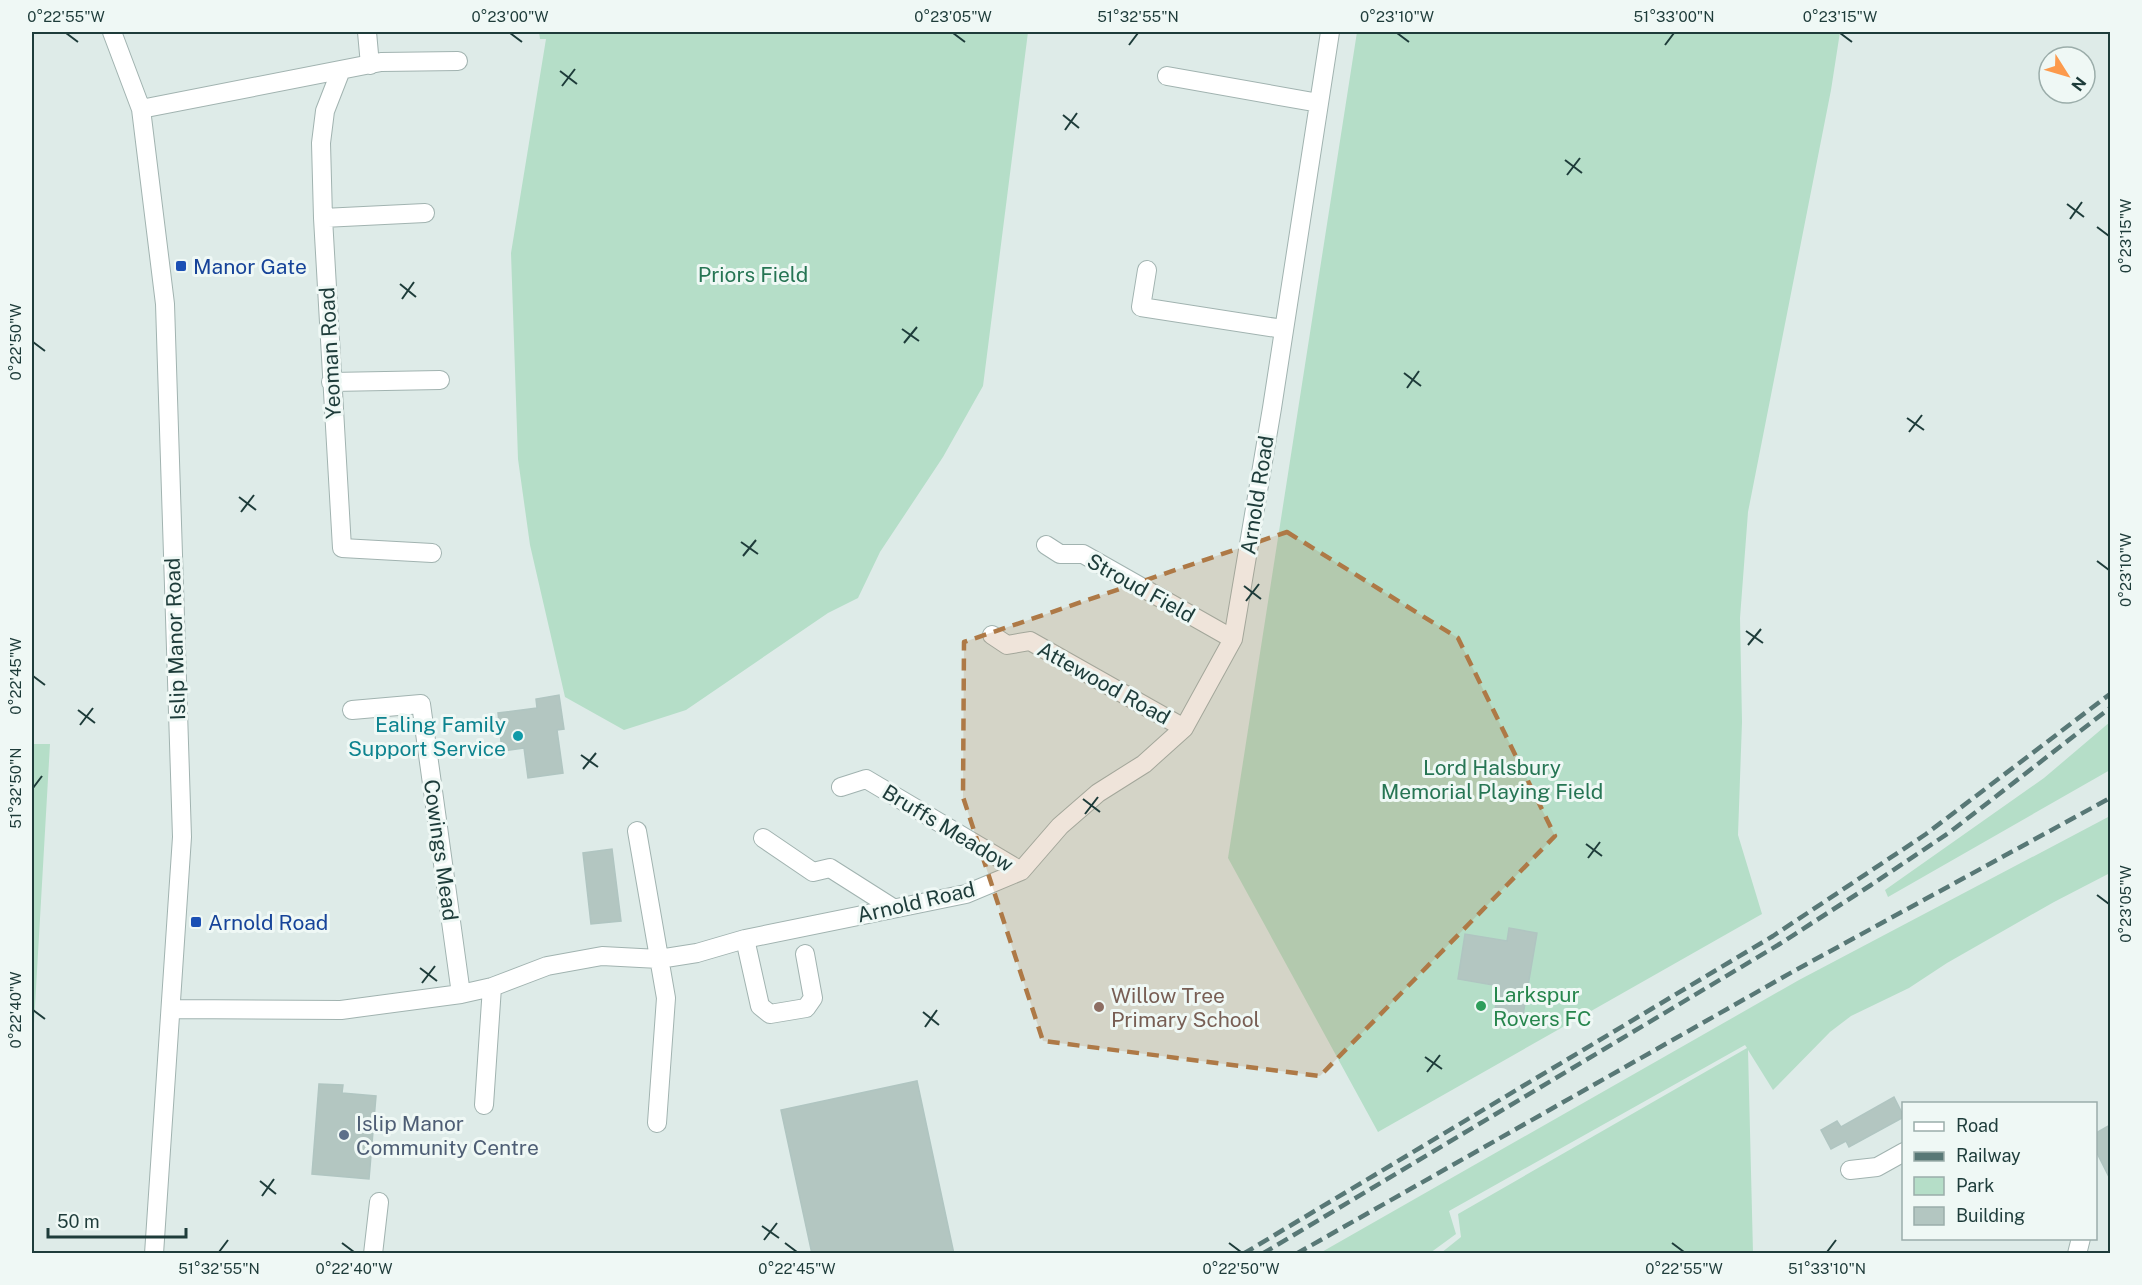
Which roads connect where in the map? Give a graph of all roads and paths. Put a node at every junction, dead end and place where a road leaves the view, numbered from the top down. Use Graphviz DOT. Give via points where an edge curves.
graph roads {
  1 [pos="112,32"];
  2 [pos="367,32"];
  3 [pos="1330,32"];
  4 [pos="458,61"];
  5 [pos="370,65"];
  6 [pos="341,70"];
  7 [pos="1167,76"];
  8 [pos="1319,103"];
  9 [pos="141,109"];
  10 [pos="426,213"];
  11 [pos="323,218"];
  12 [pos="1147,270"];
  13 [pos="1283,329"];
  14 [pos="440,380"];
  15 [pos="332,382"];
  16 [pos="1046,545"];
  17 [pos="432,553"];
  18 [pos="992,635"];
  19 [pos="1233,639"];
  20 [pos="352,710"];
  21 [pos="1184,728"];
  22 [pos="841,787"];
  23 [pos="637,831"];
  24 [pos="763,838"];
  25 [pos="1021,872"];
  26 [pos="893,908"];
  27 [pos="745,939"];
  28 [pos="805,954"];
  29 [pos="659,959"];
  30 [pos="492,987"];
  31 [pos="461,994"];
  32 [pos="172,1009"];
  33 [pos="484,1105"];
  34 [pos="657,1123"];
  35 [pos="1902,1153"];
  36 [pos="1850,1170"];
  37 [pos="379,1202"];
  38 [pos="154,1254"];
  39 [pos="373,1254"];
  1 -- 9 [label="street, Islip Manor Road"];
  2 -- 5 [label="street"];
  3 -- 8 [label="street, Arnold Road"];
  4 -- 5 [label="street"];
  5 -- 6 [label="street"];
  6 -- 9 [label="street"];
  6 -- 11 [label="street, Yeoman Road" via="326,111 321,144"];
  7 -- 8 [label="street"];
  8 -- 13 [label="street, Arnold Road"];
  9 -- 32 [label="street, Islip Manor Road" via="165,304 182,837"];
  10 -- 11 [label="street"];
  11 -- 15 [label="street, Yeoman Road"];
  12 -- 13 [label="street" via="1141,307"];
  13 -- 19 [label="street, Arnold Road"];
  14 -- 15 [label="street"];
  15 -- 17 [label="street, Yeoman Road" via="342,548"];
  16 -- 19 [label="street, Stroud Field" via="1060,554 1083,554"];
  18 -- 21 [label="street, Attewood Road" via="1007,645 1030,641"];
  19 -- 21 [label="street, Arnold Road"];
  20 -- 31 [label="street, Cowings Mead" via="421,704"];
  21 -- 25 [label="street, Arnold Road" via="1144,764 1098,793 1060,826"];
  22 -- 25 [label="street, Bruffs Meadow" via="866,779"];
  23 -- 29 [label="street"];
  24 -- 26 [label="street" via="813,872 830,868"];
  25 -- 26 [label="street, Arnold Road" via="966,894"];
  26 -- 27 [label="street, Arnold Road"];
  27 -- 28 [label="street" via="760,1006 770,1014 806,1008 813,998"];
  27 -- 29 [label="street, Arnold Road"];
  29 -- 30 [label="street, Arnold Road" via="602,956 547,966"];
  29 -- 34 [label="street" via="666,998"];
  30 -- 31 [label="street, Arnold Road"];
  30 -- 33 [label="street"];
  31 -- 32 [label="street, Arnold Road" via="341,1010"];
  32 -- 38 [label="street, Islip Manor Road"];
  35 -- 36 [label="street" via="1877,1167"];
  37 -- 39 [label="street"];
}
